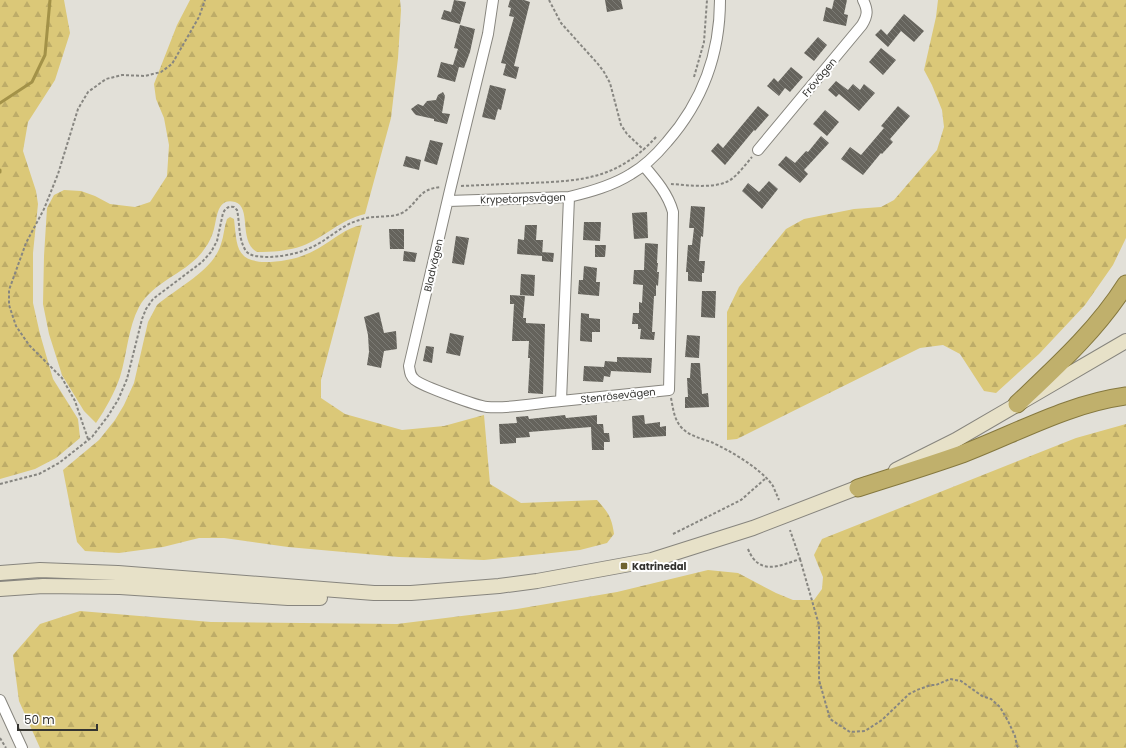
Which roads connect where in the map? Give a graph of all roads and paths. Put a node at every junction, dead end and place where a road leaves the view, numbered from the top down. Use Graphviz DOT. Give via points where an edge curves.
graph roads {
  1 [pos="205,0"];
  2 [pos="492,0"];
  3 [pos="550,0"];
  4 [pos="707,0"];
  5 [pos="720,0"];
  6 [pos="863,0"];
  7 [pos="693,79"];
  8 [pos="659,134"];
  9 [pos="644,150"];
  10 [pos="758,150"];
  11 [pos="647,163"];
  12 [pos="659,184"];
  13 [pos="451,186"];
  14 [pos="569,197"];
  15 [pos="448,201"];
  16 [pos="1126,284"];
  17 [pos="1126,340"];
  18 [pos="669,390"];
  19 [pos="1126,396"];
  20 [pos="561,400"];
  21 [pos="1018,404"];
  22 [pos="88,439"];
  23 [pos="766,478"];
  24 [pos="0,484"];
  25 [pos="858,488"];
  26 [pos="779,500"];
  27 [pos="790,530"];
  28 [pos="673,534"];
  29 [pos="748,549"];
  30 [pos="800,559"];
  31 [pos="0,573"];
  32 [pos="0,589"];
  33 [pos="374,593"];
  34 [pos="0,700"];
  35 [pos="0,738"];
  36 [pos="6,748"];
  37 [pos="22,748"];
  38 [pos="1019,748"];
  1 -- 22 [label="path" via="199,17 172,64 162,72 106,79 88,92 78,109 44,210 26,243 9,290 8,305 16,326 29,345 62,378 75,401"];
  2 -- 13 [label="street, Bladvägen" via="488,34"];
  3 -- 9 [label="path" via="561,23 604,72 610,83 621,126"];
  4 -- 7 [label="path" via="704,42"];
  5 -- 11 [label="street, Krypetorpsvägen" via="716,45 711,66 696,103"];
  6 -- 10 [label="street, Frövägen" via="867,17 862,25"];
  8 -- 9 [label="path"];
  9 -- 11 [label="path"];
  9 -- 13 [label="path" via="611,171 588,179"];
  10 -- 12 [label="path" via="733,179 726,183"];
  11 -- 12 [label="street, Stenrösevägen"];
  11 -- 14 [label="street, Krypetorpsvägen" via="617,182"];
  12 -- 18 [label="street, Stenrösevägen" via="673,212"];
  13 -- 15 [label="street, Bladvägen"];
  13 -- 22 [label="path" via="427,190 400,214 359,220 306,250 272,257 249,254 241,240 237,210 229,206 223,213 217,240 211,252 153,300 146,309 121,393 108,416"];
  14 -- 15 [label="street, Krypetorpsvägen"];
  14 -- 20 [label="street"];
  15 -- 20 [label="street, Bladvägen" via="409,366 411,376 419,383 486,407"];
  16 -- 21 [label="highway" via="1094,328"];
  17 -- 21 [label="main road"];
  18 -- 20 [label="street, Stenrösevägen"];
  18 -- 23 [label="path" via="674,414 681,427 688,433 736,455"];
  19 -- 25 [label="highway" via="1060,413 963,454"];
  21 -- 25 [label="main road" via="956,440"];
  22 -- 24 [label="path" via="59,463 39,474"];
  23 -- 26 [label="path"];
  23 -- 28 [label="path" via="741,500"];
  25 -- 33 [label="main road" via="735,534 638,563 499,586 411,593"];
  27 -- 30 [label="path"];
  29 -- 30 [label="path" via="751,557 759,564 770,568"];
  30 -- 38 [label="path" via="818,625 819,680 830,719 850,732 865,731 882,720 909,694 950,679 961,681 1000,707"];
  31 -- 33 [label="main road" via="40,570 118,573"];
  32 -- 33 [label="main road" via="43,586 120,588 288,598"];
  34 -- 37 [label="street"];
  35 -- 36 [label="path"];
}
